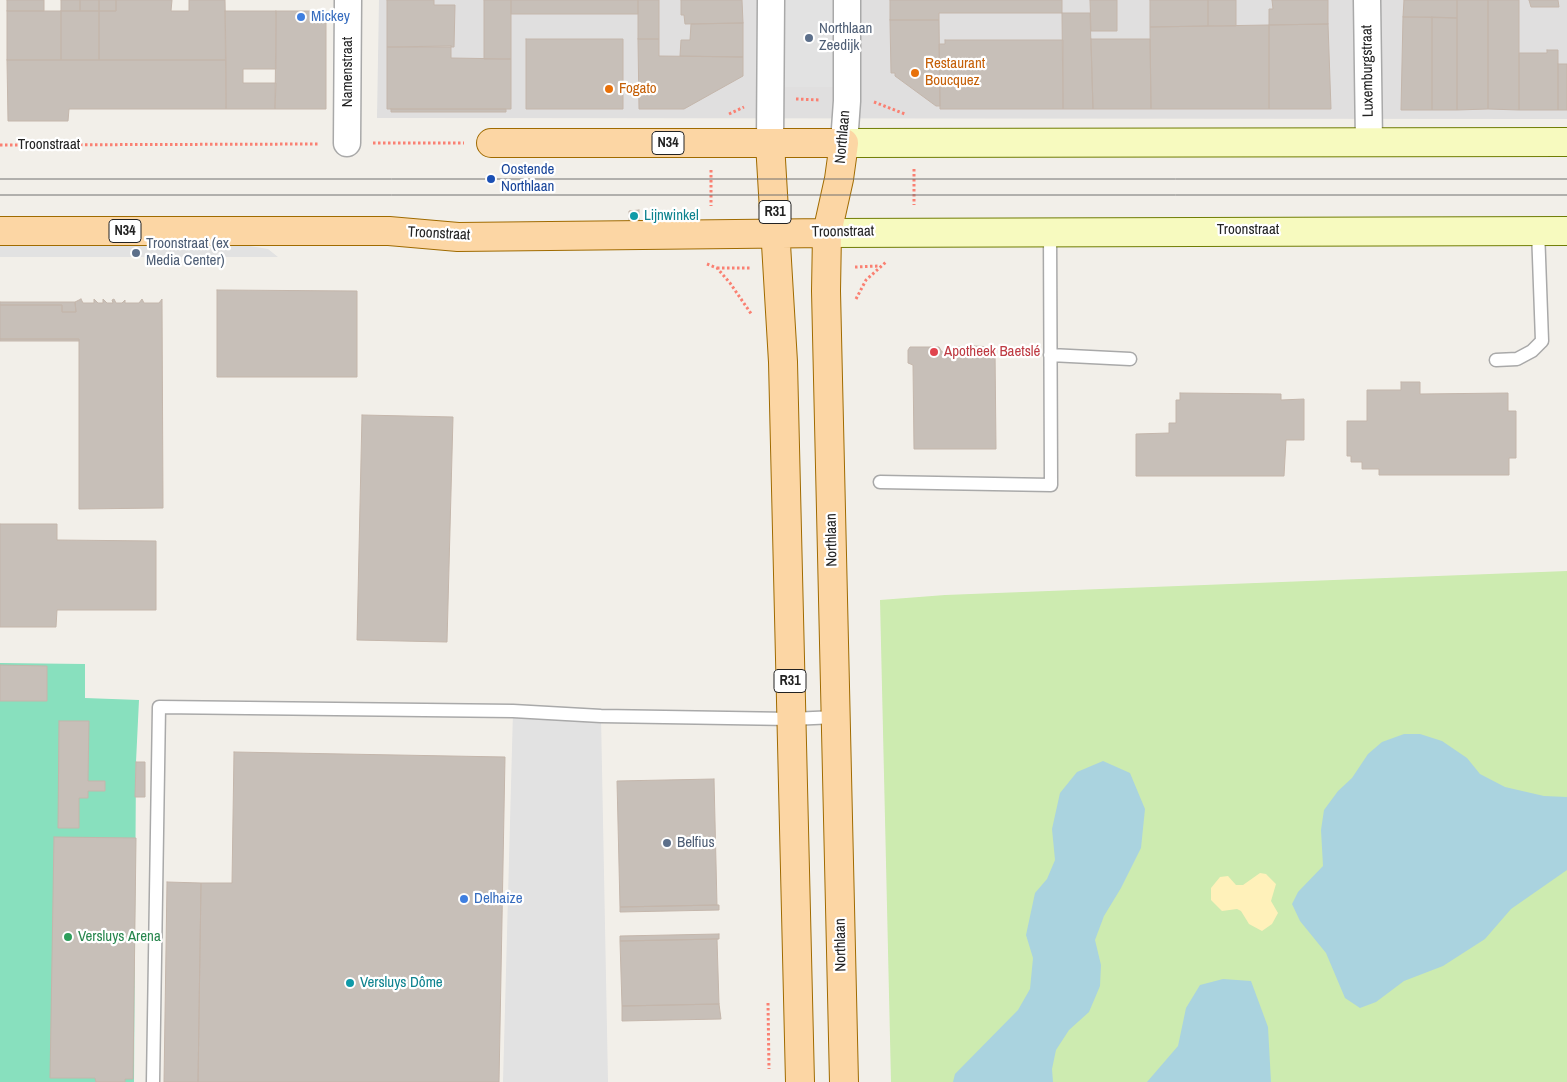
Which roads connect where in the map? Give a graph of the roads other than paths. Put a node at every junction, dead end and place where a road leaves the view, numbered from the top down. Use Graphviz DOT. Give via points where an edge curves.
graph roads {
  1 [pos="348,0"];
  2 [pos="771,0"];
  3 [pos="847,0"];
  4 [pos="1367,0"];
  5 [pos="1369,142"];
  6 [pos="1567,142"];
  7 [pos="347,143"];
  8 [pos="491,143"];
  9 [pos="844,143"];
  10 [pos="770,144"];
  11 [pos="1538,230"];
  12 [pos="1567,230"];
  13 [pos="0,231"];
  14 [pos="1050,231"];
  15 [pos="826,232"];
  16 [pos="776,234"];
  17 [pos="1050,355"];
  18 [pos="1130,358"];
  19 [pos="1496,360"];
  20 [pos="880,482"];
  21 [pos="836,717"];
  22 [pos="791,719"];
  23 [pos="153,1082"];
  24 [pos="800,1082"];
  25 [pos="844,1082"];
  1 -- 7 [label="street, Namenstraat"];
  2 -- 10 [label="street"];
  3 -- 9 [label="street, Northlaan"];
  4 -- 5 [label="street, Luxemburgstraat"];
  5 -- 6 [label="street"];
  5 -- 9 [label="street"];
  8 -- 10 [label="main road, N34"];
  9 -- 10 [label="main road, N34"];
  9 -- 15 [label="main road, Northlaan"];
  10 -- 16 [label="main road, R31"];
  11 -- 12 [label="street, Troonstraat"];
  11 -- 14 [label="street, Troonstraat"];
  11 -- 19 [label="lane" via="1542,341 1517,359"];
  13 -- 16 [label="main road, Troonstraat / N34" via="388,231 458,237"];
  14 -- 15 [label="street, Troonstraat"];
  14 -- 17 [label="lane"];
  15 -- 16 [label="main road, Troonstraat / N34"];
  15 -- 21 [label="main road, Northlaan"];
  16 -- 22 [label="main road, R31" via="783,362"];
  17 -- 18 [label="lane"];
  17 -- 20 [label="lane" via="1051,485"];
  21 -- 22 [label="lane"];
  21 -- 25 [label="main road, Northlaan"];
  22 -- 23 [label="lane" via="159,706"];
  22 -- 24 [label="main road, R31"];
}
